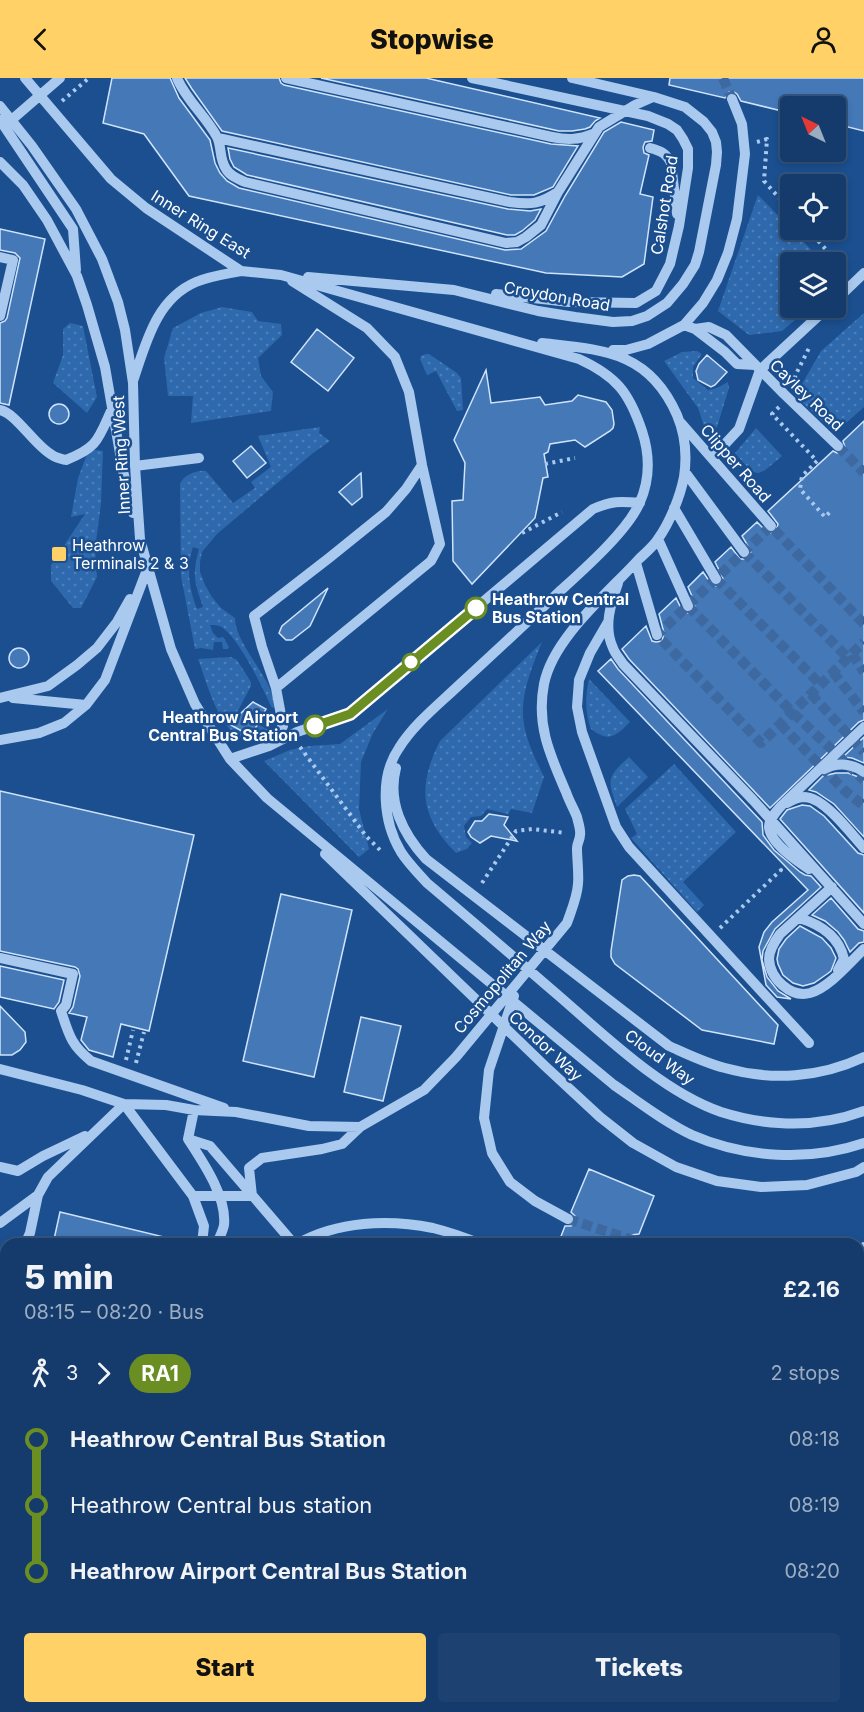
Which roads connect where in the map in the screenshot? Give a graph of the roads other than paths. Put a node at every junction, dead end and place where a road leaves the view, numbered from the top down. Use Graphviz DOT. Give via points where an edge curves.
graph roads {
  1 [pos="25,78"];
  2 [pos="60,78"];
  3 [pos="177,78"];
  4 [pos="286,78"];
  5 [pos="472,78"];
  6 [pos="572,78"];
  7 [pos="654,97"];
  8 [pos="732,99"];
  9 [pos="0,106"];
  10 [pos="0,120"];
  11 [pos="0,130"];
  12 [pos="594,134"];
  13 [pos="218,138"];
  14 [pos="651,148"];
  15 [pos="0,162"];
  16 [pos="558,192"];
  17 [pos="678,226"];
  18 [pos="0,257"];
  19 [pos="241,271"];
  20 [pos="864,273"];
  21 [pos="281,275"];
  22 [pos="77,276"];
  23 [pos="454,290"];
  24 [pos="846,290"];
  25 [pos="0,316"];
  26 [pos="816,318"];
  27 [pos="690,327"];
  28 [pos="515,340"];
  29 [pos="597,349"];
  30 [pos="758,368"];
  31 [pos="133,383"];
  32 [pos="0,410"];
  33 [pos="111,410"];
  34 [pos="679,420"];
  35 [pos="838,446"];
  36 [pos="199,458"];
  37 [pos="712,458"];
  38 [pos="422,465"];
  39 [pos="135,466"];
  40 [pos="685,472"];
  41 [pos="640,503"];
  42 [pos="674,508"];
  43 [pos="771,526"];
  44 [pos="140,539"];
  45 [pos="658,539"];
  46 [pos="744,552"];
  47 [pos="636,563"];
  48 [pos="148,567"];
  49 [pos="716,579"];
  50 [pos="620,580"];
  51 [pos="688,606"];
  52 [pos="608,622"];
  53 [pos="657,635"];
  54 [pos="276,688"];
  55 [pos="2,698"];
  56 [pos="86,705"];
  57 [pos="435,708"];
  58 [pos="864,727"];
  59 [pos="0,740"];
  60 [pos="269,746"];
  61 [pos="230,759"];
  62 [pos="818,771"];
  63 [pos="864,772"];
  64 [pos="267,798"];
  65 [pos="781,806"];
  66 [pos="864,848"];
  67 [pos="832,887"];
  68 [pos="799,918"];
  69 [pos="864,918"];
  70 [pos="864,924"];
  71 [pos="864,949"];
  72 [pos="0,958"];
  73 [pos="520,979"];
  74 [pos="833,979"];
  75 [pos="809,1043"];
  76 [pos="864,1058"];
  77 [pos="0,1069"];
  78 [pos="124,1104"];
  79 [pos="194,1110"];
  80 [pos="864,1111"];
  81 [pos="236,1112"];
  82 [pos="360,1127"];
  83 [pos="93,1132"];
  84 [pos="188,1139"];
  85 [pos="864,1143"];
  86 [pos="0,1167"];
  87 [pos="864,1167"];
  88 [pos="38,1195"];
  89 [pos="193,1196"];
  90 [pos="252,1196"];
  91 [pos="220,1197"];
  92 [pos="568,1219"];
  93 [pos="0,1223"];
  94 [pos="27,1238"];
  95 [pos="31,1238"];
  96 [pos="203,1238"];
  97 [pos="220,1238"];
  98 [pos="291,1238"];
  99 [pos="307,1238"];
  100 [pos="464,1238"];
  1 -- 19 [label="street, Inner Ring East" via="126,193"];
  2 -- 11 [label="street"];
  3 -- 13 [label="street"];
  4 -- 12 [label="street" via="552,137 569,140"];
  5 -- 17 [label="street, Calshot Road" via="648,116 677,130 688,149"];
  6 -- 7 [label="street, Croydon Road"];
  7 -- 12 [label="street" via="604,123"];
  7 -- 23 [label="street, Croydon Road" via="696,115 712,132 717,152 695,265 667,303 647,316 613,322 538,310"];
  8 -- 27 [label="street" via="742,124 745,154 737,219 728,253"];
  9 -- 31 [label="street, Inner Ring West" via="76,209 102,259 125,330"];
  10 -- 22 [label="street" via="73,229"];
  12 -- 16 [label="street"];
  13 -- 16 [label="street" via="510,202 538,203"];
  13 -- 16 [label="street" via="226,169 245,183 506,243 517,242 534,232"];
  14 -- 17 [label="street" via="667,156 670,163"];
  15 -- 22 [label="street" via="23,185 47,220"];
  17 -- 23 [label="street, Calshot Road" via="670,264 656,291 636,303 569,302"];
  18 -- 25 [label="street" via="13,260"];
  19 -- 21 [label="street, Inner Ring East"];
  19 -- 31 [label="street, Inner Ring West" via="205,278 173,296 155,322"];
  20 -- 24 [label="street"];
  21 -- 23 [label="street, Croydon Road"];
  21 -- 28 [label="street, Inner Ring East"];
  21 -- 38 [label="street" via="367,328 395,357 409,392"];
  22 -- 33 [label="street" via="105,367"];
  26 -- 30 [label="street"];
  27 -- 29 [label="street" via="626,350"];
  27 -- 30 [label="street, Cayley Road" via="709,327 726,335"];
  28 -- 29 [label="street, Cosmopolitan Way"];
  28 -- 41 [label="street" via="579,359 601,369 618,384 631,402 646,444 647,482"];
  29 -- 34 [label="street, Cosmopolitan Way" via="634,363 655,379"];
  30 -- 35 [label="street, Cayley Road"];
  30 -- 37 [label="street" via="739,429"];
  31 -- 39 [label="street, Inner Ring West"];
  32 -- 33 [label="street" via="7,412 51,455 66,460 83,454 99,439"];
  33 -- 44 [label="street"];
  34 -- 37 [label="street, Clipper Road"];
  34 -- 40 [label="street, Cosmopolitan Way" via="686,450"];
  36 -- 39 [label="street"];
  37 -- 43 [label="street, Clipper Road"];
  38 -- 54 [label="street" via="440,544 431,561"];
  38 -- 54 [label="street" via="386,512 254,616"];
  39 -- 44 [label="street, Inner Ring West"];
  40 -- 42 [label="street, Cosmopolitan Way"];
  40 -- 46 [label="street"];
  41 -- 57 [label="street" via="627,523 579,573"];
  41 -- 60 [label="street" via="608,502 592,509 350,714"];
  42 -- 45 [label="street, Cosmopolitan Way"];
  42 -- 49 [label="street"];
  44 -- 48 [label="street, Inner Ring West"];
  45 -- 47 [label="street, Cosmopolitan Way"];
  45 -- 51 [label="street"];
  47 -- 50 [label="street, Cosmopolitan Way"];
  47 -- 53 [label="street"];
  48 -- 55 [label="street" via="117,622 97,648 48,686"];
  48 -- 56 [label="street" via="105,680"];
  48 -- 61 [label="street, Inner Ring West" via="175,658 195,704"];
  50 -- 52 [label="street"];
  50 -- 73 [label="street, Cosmopolitan Way" via="575,627 557,650 547,672 542,693 543,735 581,834 577,845 578,884 567,923"];
  52 -- 70 [label="street" via="613,649 623,664"];
  52 -- 75 [label="street" via="579,680 577,707 616,827 628,847"];
  54 -- 60 [label="street" via="283,726"];
  55 -- 56 [label="street"];
  56 -- 59 [label="street" via="64,723 39,733"];
  57 -- 76 [label="street" via="401,752 394,785 403,829 413,845 440,871 669,1046 761,1076 792,1077"];
  57 -- 80 [label="street, Cloud Way" via="397,749 386,782 391,831 413,869 595,1028 645,1068 698,1102 742,1118 795,1124 824,1122"];
  58 -- 62 [label="street"];
  60 -- 61 [label="street"];
  61 -- 64 [label="street, Inner Ring West"];
  62 -- 63 [label="street" via="843,764"];
  62 -- 65 [label="street"];
  64 -- 85 [label="street" via="614,1084 673,1124 750,1152 789,1156 820,1154"];
  64 -- 87 [label="street, Condor Way" via="546,1067 633,1143 676,1167 717,1180 761,1187 807,1185"];
  65 -- 66 [label="street" via="805,797 816,800"];
  65 -- 67 [label="street" via="772,817 773,837 788,854"];
  67 -- 68 [label="street"];
  67 -- 69 [label="street"];
  68 -- 74 [label="street" via="823,929 842,950 844,959"];
  68 -- 74 [label="street" via="780,934 771,949 769,959 775,977 788,989 805,994"];
  71 -- 74 [label="street"];
  72 -- 81 [label="street" via="73,974 61,1011 77,1049 91,1061"];
  73 -- 82 [label="street, Cosmopolitan Way" via="424,1090"];
  73 -- 92 [label="street" via="489,1070 484,1118 492,1153 510,1182"];
  77 -- 78 [label="street"];
  78 -- 79 [label="street"];
  78 -- 83 [label="street"];
  78 -- 89 [label="street"];
  79 -- 81 [label="street"];
  79 -- 84 [label="street"];
  81 -- 82 [label="street" via="309,1126"];
  82 -- 90 [label="street, Cosmopolitan Way" via="342,1144 262,1158 249,1168"];
  83 -- 86 [label="street" via="18,1171"];
  83 -- 88 [label="street" via="48,1177"];
  84 -- 90 [label="street" via="210,1146"];
  84 -- 91 [label="street"];
  88 -- 93 [label="street"];
  88 -- 94 [label="street"];
  88 -- 95 [label="street"];
  89 -- 91 [label="street"];
  89 -- 96 [label="street" via="204,1226"];
  90 -- 91 [label="street"];
  90 -- 98 [label="street"];
  91 -- 97 [label="street" via="224,1226"];
  99 -- 100 [label="street" via="358,1225 393,1223 434,1228"];
}
